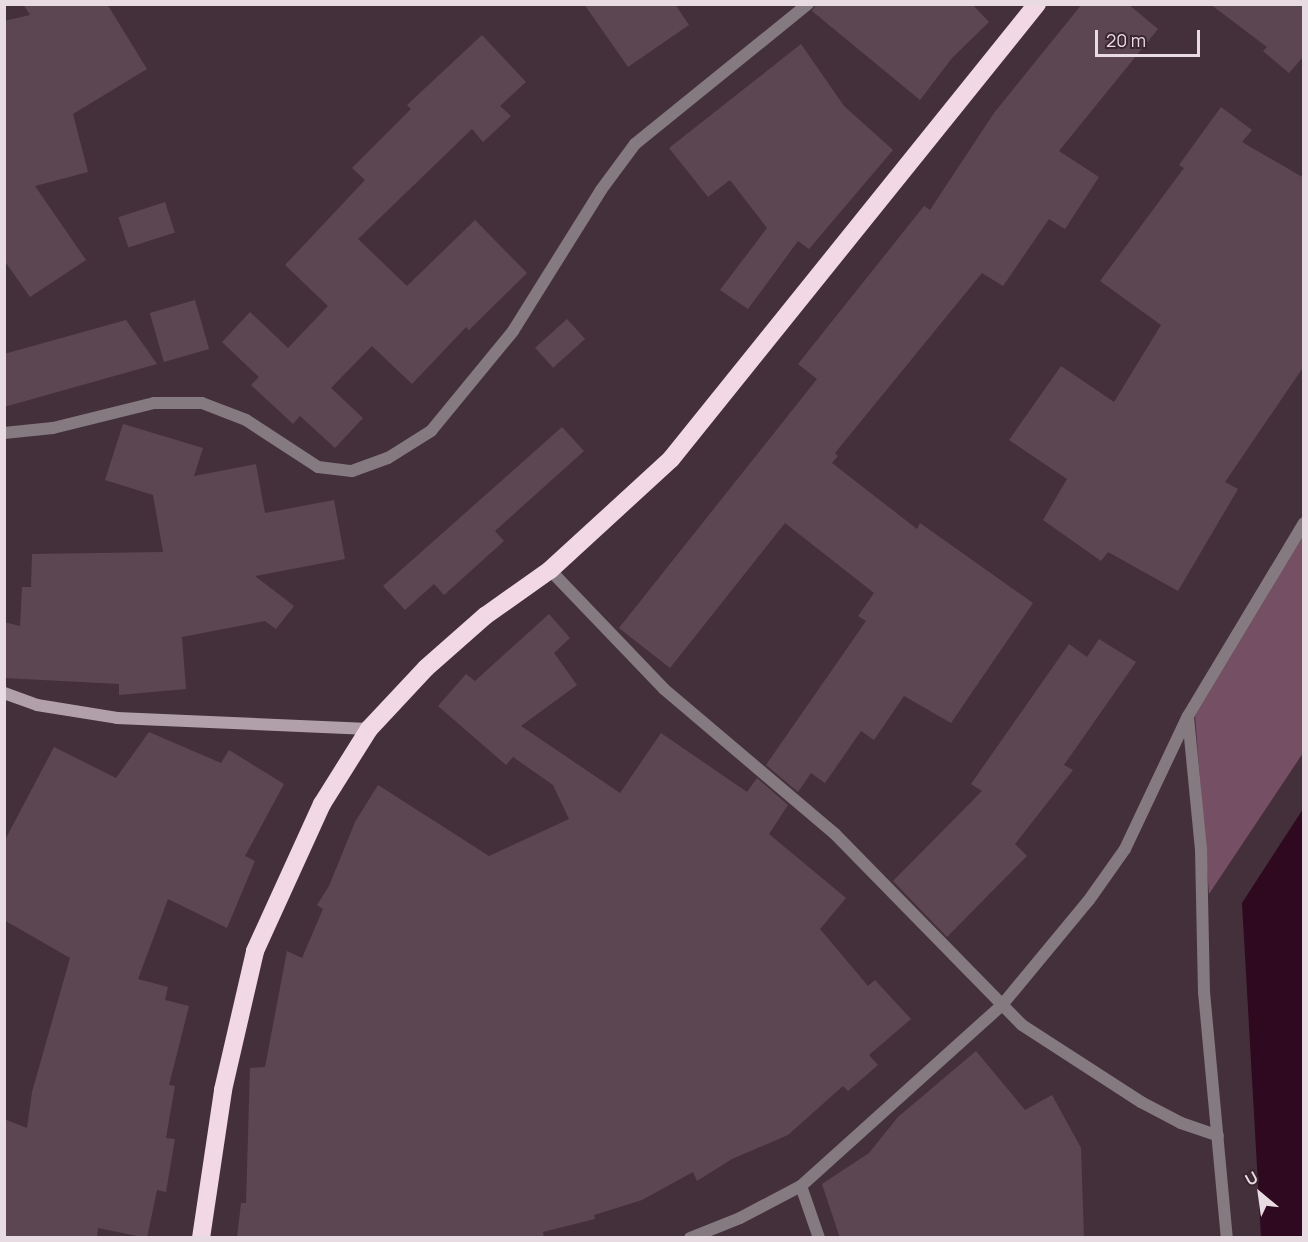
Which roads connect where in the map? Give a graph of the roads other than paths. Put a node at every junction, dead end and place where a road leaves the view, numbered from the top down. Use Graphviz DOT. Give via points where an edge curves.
graph roads {
  1 [pos="808,4"];
  2 [pos="1037,4"];
  3 [pos="4,433"];
  4 [pos="1304,523"];
  5 [pos="550,570"];
  6 [pos="4,693"];
  7 [pos="1188,716"];
  8 [pos="369,729"];
  9 [pos="1002,1005"];
  10 [pos="1218,1136"];
  11 [pos="801,1186"];
  12 [pos="201,1238"];
  13 [pos="690,1238"];
  14 [pos="819,1238"];
  15 [pos="1227,1238"];
  1 -- 3 [label="street" via="635,144 601,190 513,331 431,431 388,458 352,471 318,467 246,420 202,403 154,403 53,428"];
  2 -- 5 [label="highway" via="671,459"];
  4 -- 7 [label="street"];
  5 -- 8 [label="highway" via="484,616 426,668"];
  5 -- 9 [label="street" via="664,689 835,834"];
  6 -- 8 [label="street" via="37,705 117,718"];
  7 -- 9 [label="street" via="1125,849 1089,900"];
  7 -- 10 [label="street" via="1201,849 1204,992"];
  8 -- 12 [label="highway" via="322,804 255,951 223,1090"];
  9 -- 10 [label="street" via="1057,1051 1141,1102 1181,1123"];
  9 -- 11 [label="street"];
  10 -- 15 [label="street"];
  11 -- 13 [label="street"];
  11 -- 14 [label="street"];
}
